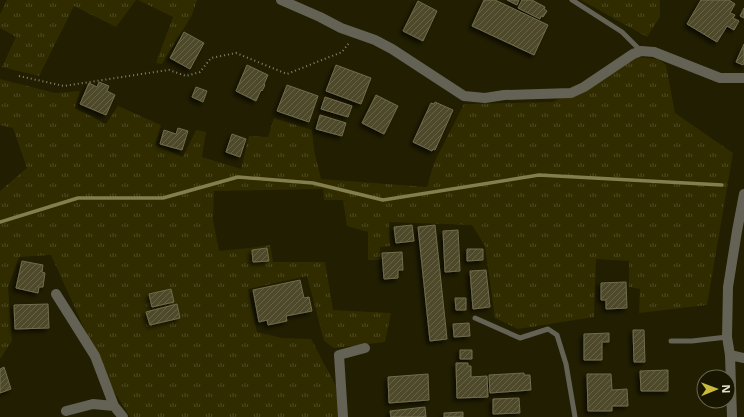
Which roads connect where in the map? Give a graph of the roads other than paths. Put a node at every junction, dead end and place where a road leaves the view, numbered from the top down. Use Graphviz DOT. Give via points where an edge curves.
graph roads {
  1 [pos="281,0"];
  2 [pos="572,0"];
  3 [pos="641,51"];
  4 [pos="744,78"];
  5 [pos="744,194"];
  6 [pos="56,294"];
  7 [pos="475,318"];
  8 [pos="727,337"];
  9 [pos="672,341"];
  10 [pos="365,348"];
  11 [pos="730,355"];
  12 [pos="744,358"];
  13 [pos="114,406"];
  14 [pos="66,410"];
  15 [pos="123,417"];
  16 [pos="343,417"];
  17 [pos="575,417"];
  18 [pos="732,417"];
  1 -- 3 [label="street" via="341,28 375,40 464,96 485,98 571,93"];
  2 -- 3 [label="lane" via="622,32"];
  3 -- 4 [label="street" via="654,52 720,78"];
  5 -- 8 [label="street" via="728,287"];
  6 -- 13 [label="street" via="94,356"];
  7 -- 17 [label="lane" via="520,338 548,329 557,335 566,364"];
  8 -- 9 [label="lane"];
  8 -- 11 [label="street"];
  10 -- 16 [label="street" via="339,355"];
  11 -- 12 [label="street"];
  11 -- 18 [label="street"];
  13 -- 14 [label="street" via="93,404"];
  13 -- 15 [label="street"];
}
